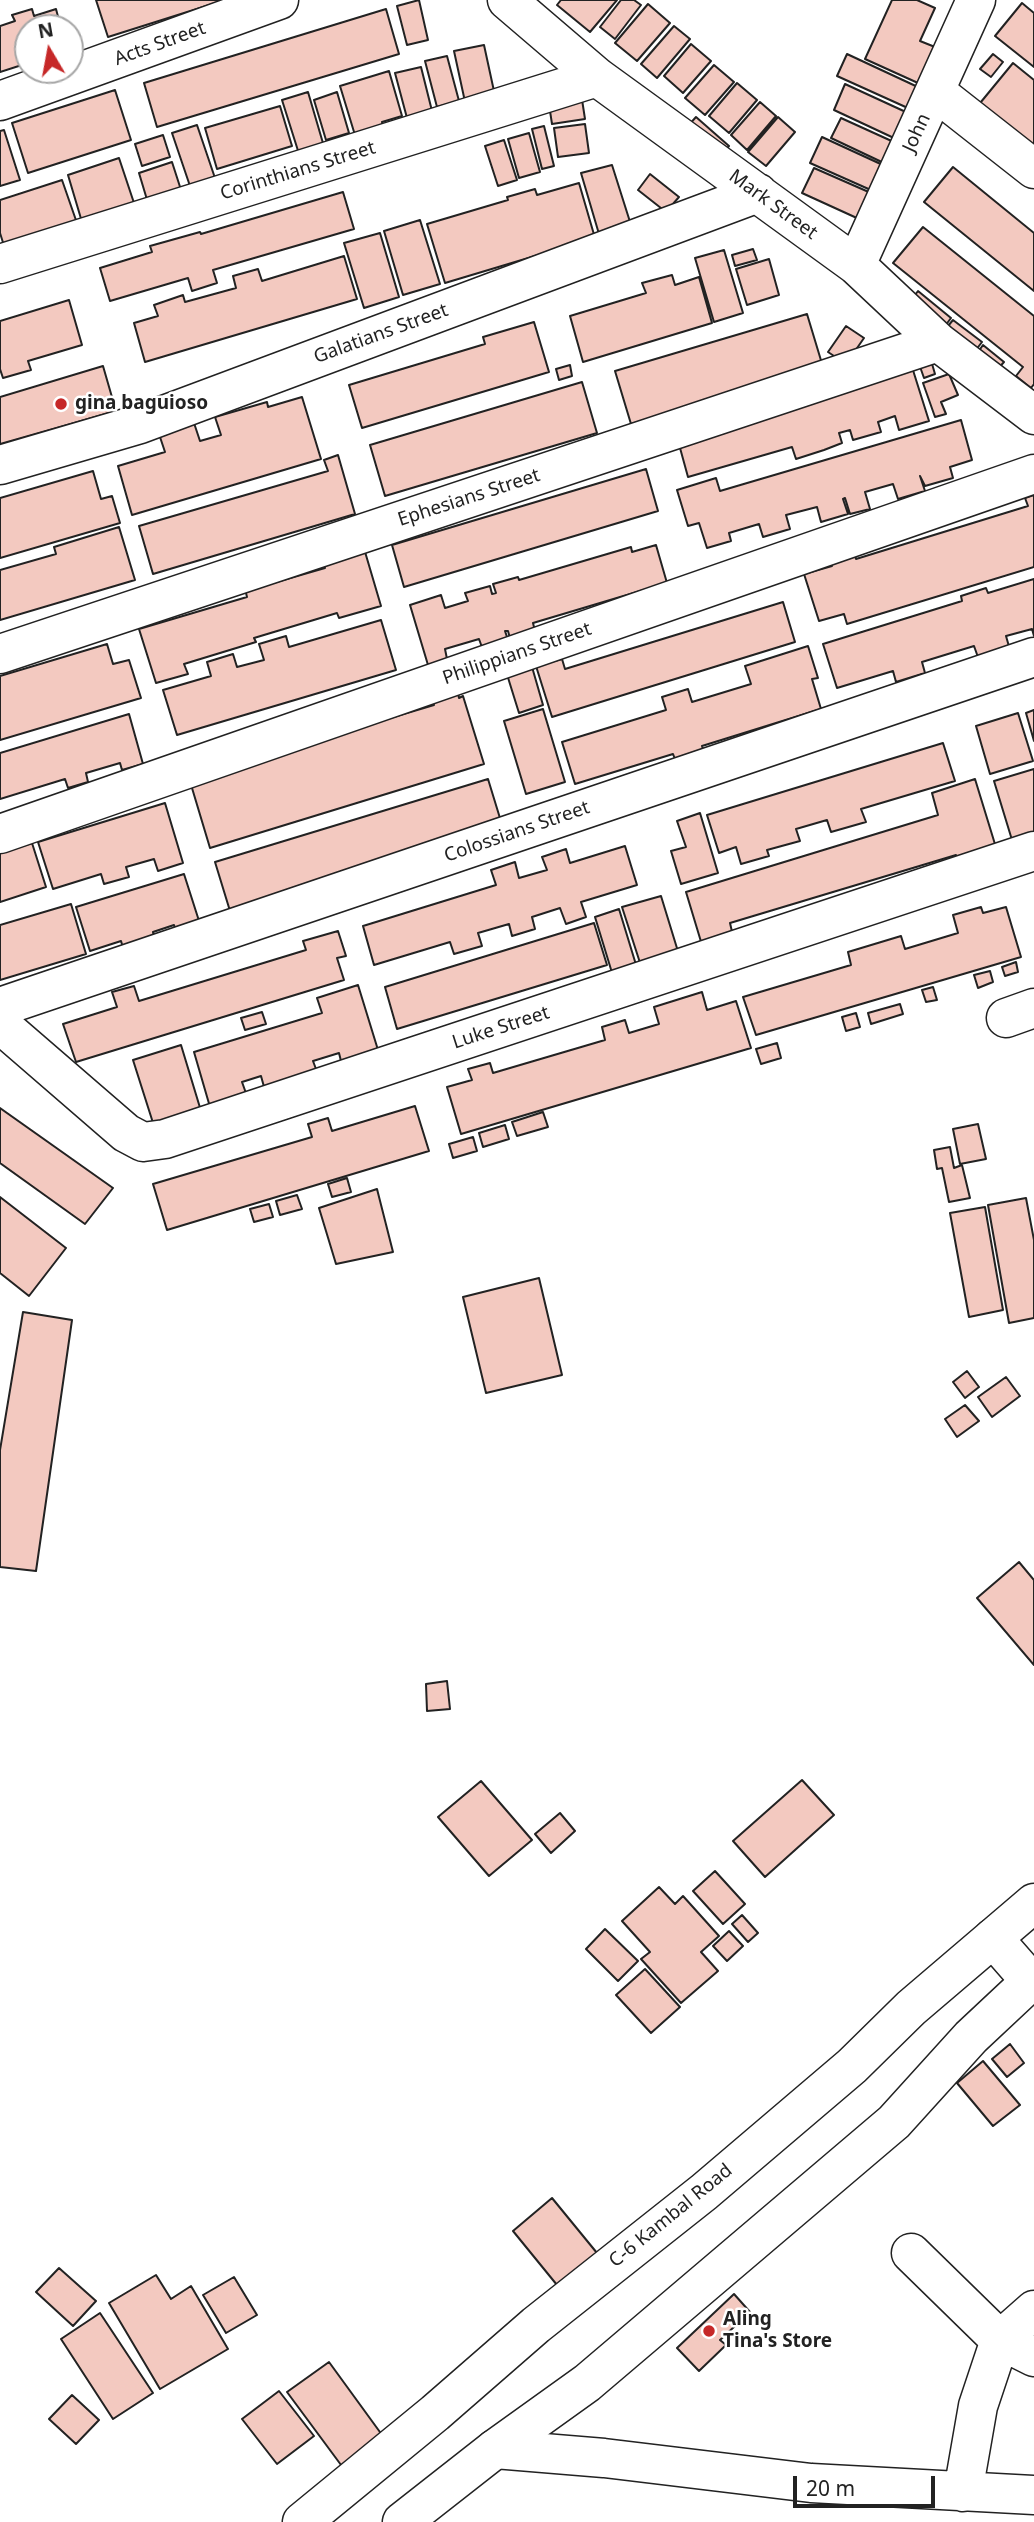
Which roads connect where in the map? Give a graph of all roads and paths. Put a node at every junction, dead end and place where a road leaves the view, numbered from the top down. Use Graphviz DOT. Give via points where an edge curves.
graph roads {
  1 [pos="279,0"];
  2 [pos="508,0"];
  3 [pos="976,0"];
  4 [pos="597,77"];
  5 [pos="936,92"];
  6 [pos="0,101"];
  7 [pos="1034,169"];
  8 [pos="758,193"];
  9 [pos="0,264"];
  10 [pos="856,265"];
  11 [pos="937,342"];
  12 [pos="1034,415"];
  13 [pos="0,465"];
  14 [pos="1034,474"];
  15 [pos="0,654"];
  16 [pos="1034,657"];
  17 [pos="0,834"];
  18 [pos="1034,851"];
  19 [pos="0,1007"];
  20 [pos="0,1024"];
  21 [pos="1034,1903"];
  22 [pos="993,1938"];
  23 [pos="1033,1981"];
  24 [pos="911,2253"];
  25 [pos="1034,2310"];
  26 [pos="1000,2340"];
  27 [pos="1034,2357"];
  28 [pos="495,2449"];
  29 [pos="963,2492"];
  30 [pos="1034,2495"];
  31 [pos="302,2522"];
  32 [pos="402,2522"];
  1 -- 6 [label="street, Acts Street"];
  2 -- 4 [label="street, Mark Street"];
  3 -- 5 [label="street, John"];
  4 -- 8 [label="street, Mark Street"];
  4 -- 9 [label="street, Corinthians Street"];
  5 -- 7 [label="street"];
  5 -- 10 [label="street, John"];
  8 -- 10 [label="street, Mark Street"];
  8 -- 13 [label="street, Galatians Street" via="140,424"];
  10 -- 11 [label="street, Mark Street"];
  11 -- 12 [label="street, Mark Street"];
  11 -- 15 [label="street, Ephesians Street"];
  14 -- 17 [label="street, Philippians Street"];
  16 -- 19 [label="street, Colossians Street"];
  18 -- 20 [label="street, Luke Street" via="165,1139 143,1142 126,1133"];
  21 -- 22 [label="street, C-6 Kambal Road"];
  22 -- 23 [label="street"];
  22 -- 31 [label="street, C-6 Kambal Road" via="714,2183"];
  23 -- 28 [label="street" via="971,2037 894,2122 587,2383"];
  24 -- 26 [label="street"];
  25 -- 26 [label="street"];
  26 -- 27 [label="street"];
  26 -- 29 [label="street" via="978,2406"];
  28 -- 29 [label="street" via="811,2483"];
  28 -- 32 [label="street"];
  29 -- 30 [label="street"];
}
